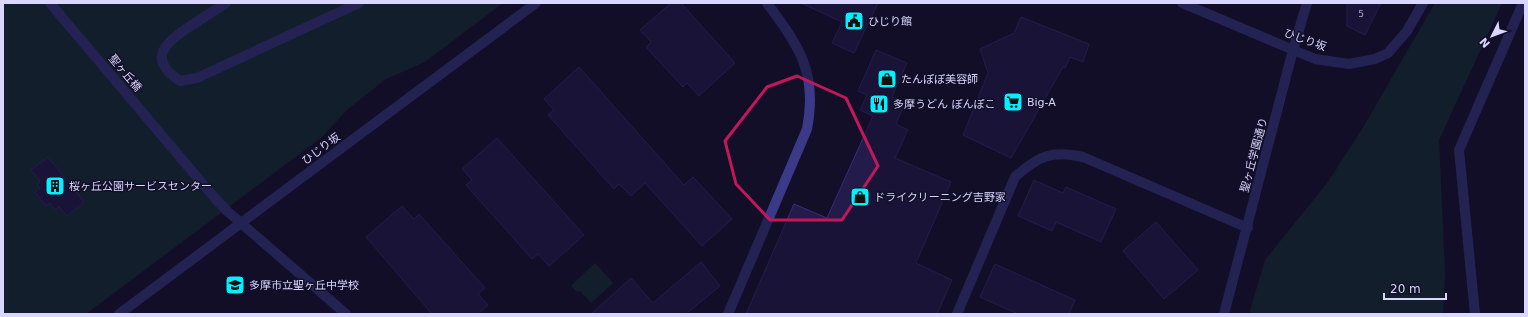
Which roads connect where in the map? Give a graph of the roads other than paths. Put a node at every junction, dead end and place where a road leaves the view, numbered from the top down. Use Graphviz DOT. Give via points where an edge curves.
graph roads {
  1 [pos="50,3"];
  2 [pos="226,3"];
  3 [pos="359,3"];
  4 [pos="536,3"];
  5 [pos="767,3"];
  6 [pos="1182,3"];
  7 [pos="1307,3"];
  8 [pos="1423,3"];
  9 [pos="1523,3"];
  10 [pos="1293,50"];
  11 [pos="241,223"];
  12 [pos="1248,228"];
  13 [pos="119,314"];
  14 [pos="346,314"];
  15 [pos="728,314"];
  16 [pos="957,314"];
  17 [pos="1224,314"];
  18 [pos="1475,314"];
  1 -- 11 [label="street, 聖ヶ丘橋" via="227,211"];
  2 -- 3 [label="street" via="176,35 164,46 161,54 164,67 171,76 180,81 197,78"];
  4 -- 11 [label="street, ひじり坂"];
  5 -- 15 [label="street" via="801,51 811,95 810,113 807,129"];
  6 -- 10 [label="street, ひじり坂"];
  7 -- 10 [label="street, 聖ヶ丘学園通り"];
  8 -- 10 [label="street, ひじり坂" via="1399,42 1375,59 1361,63 1338,63 1315,59"];
  9 -- 18 [label="street" via="1459,150"];
  10 -- 12 [label="street, 聖ヶ丘学園通り"];
  11 -- 13 [label="street, ひじり坂"];
  11 -- 14 [label="street, 聖ヶ丘橋"];
  12 -- 16 [label="street" via="1084,157 1067,153 1049,154 1028,165 1015,177"];
  12 -- 17 [label="street, 聖ヶ丘学園通り"];
}
